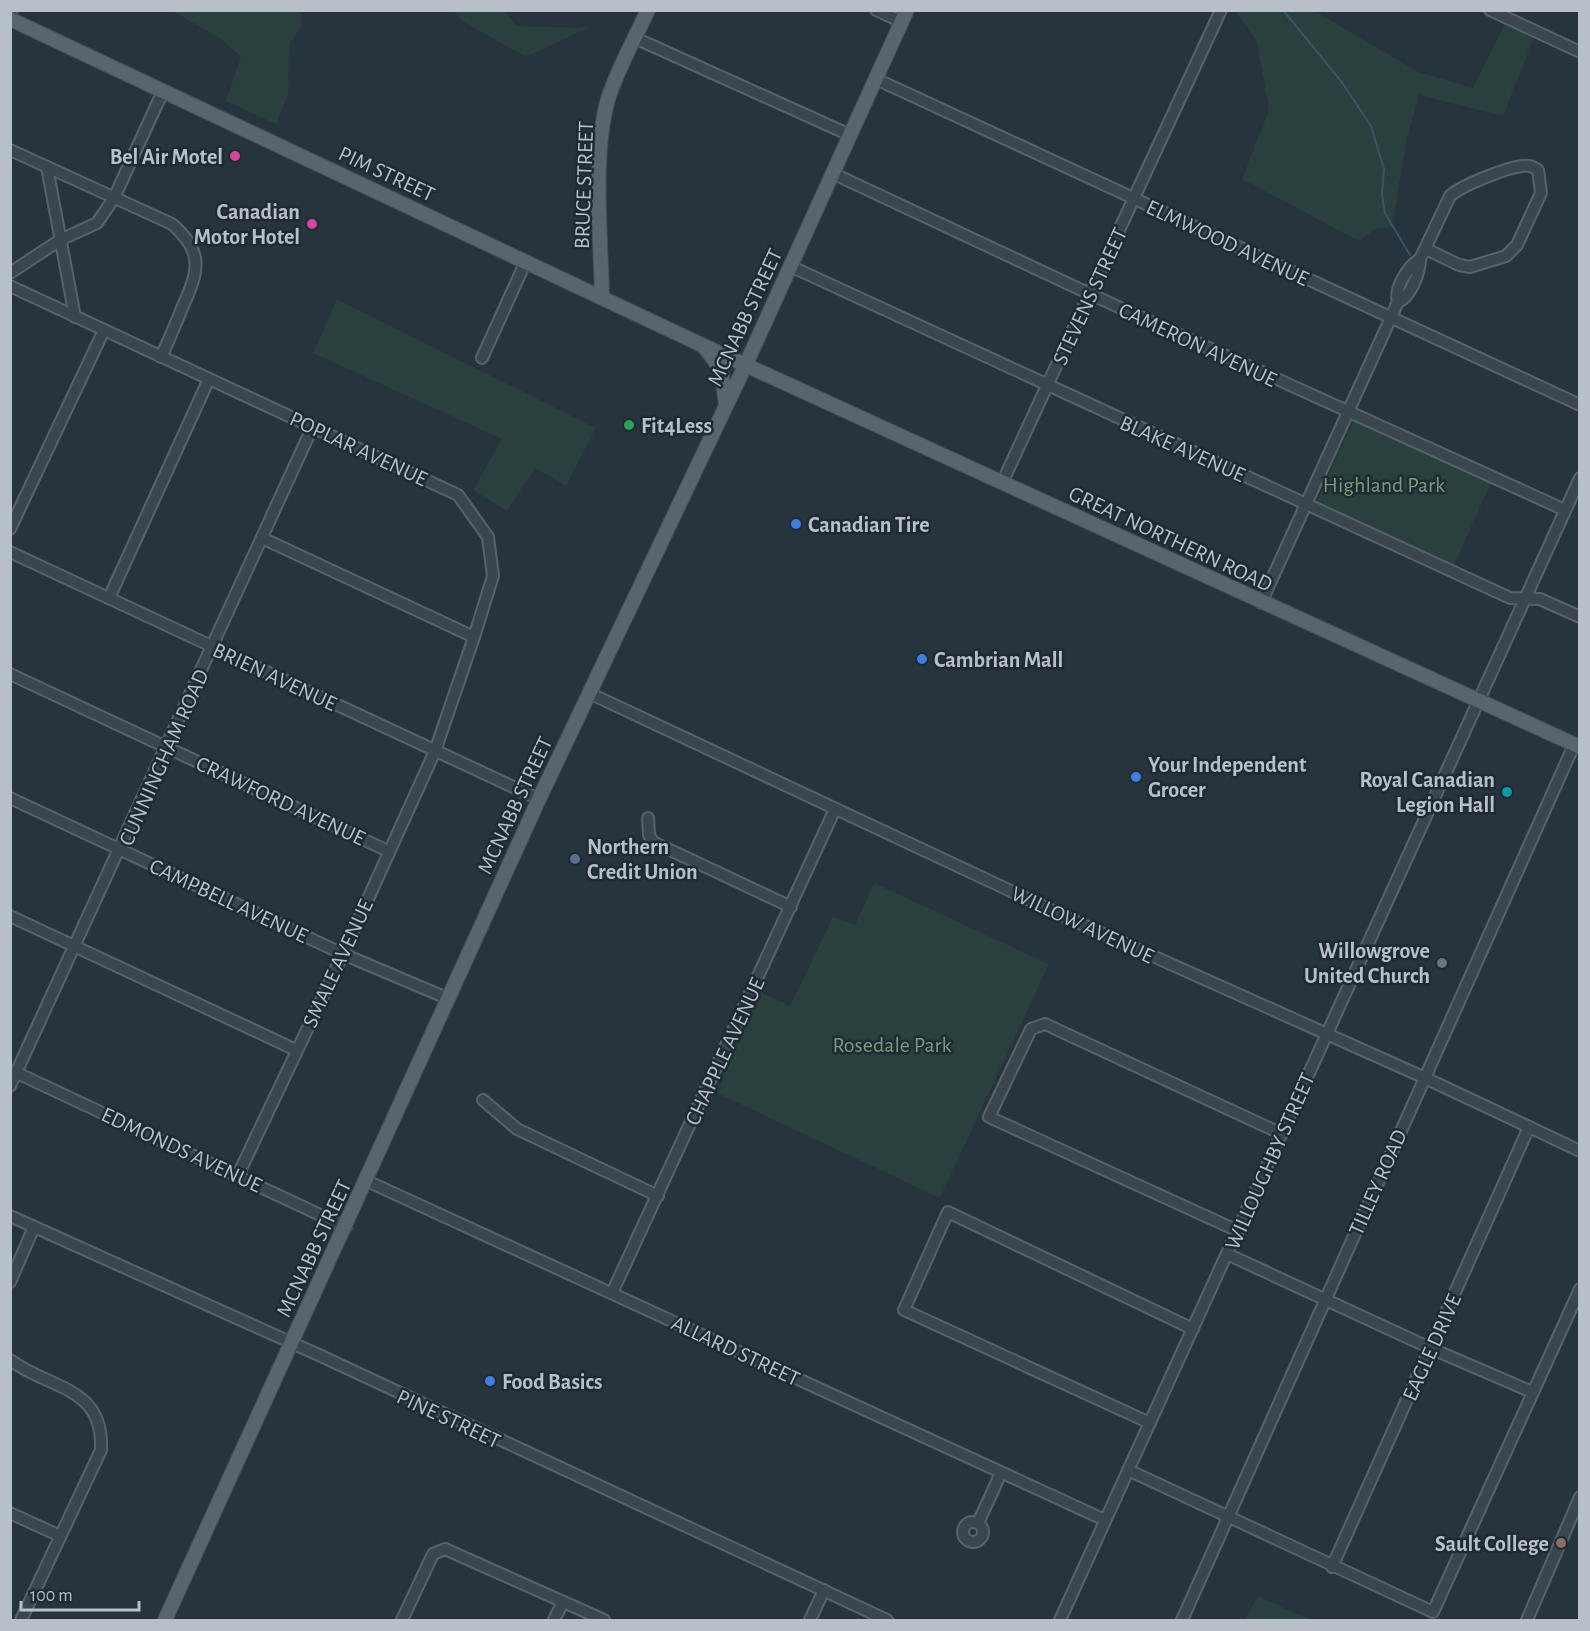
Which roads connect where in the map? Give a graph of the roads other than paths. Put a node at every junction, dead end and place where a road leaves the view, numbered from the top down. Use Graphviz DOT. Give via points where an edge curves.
graph roads {
  1 [pos="648,10"];
  2 [pos="876,10"];
  3 [pos="1221,10"];
  4 [pos="1490,10"];
  5 [pos="904,16"];
  6 [pos="10,18"];
  7 [pos="635,38"];
  8 [pos="1580,52"];
  9 [pos="876,79"];
  10 [pos="163,91"];
  11 [pos="850,135"];
  12 [pos="10,150"];
  13 [pos="46,167"];
  14 [pos="832,173"];
  15 [pos="114,198"];
  16 [pos="1134,198"];
  17 [pos="60,240"];
  18 [pos="1423,254"];
  19 [pos="526,261"];
  20 [pos="790,266"];
  21 [pos="10,273"];
  22 [pos="10,286"];
  23 [pos="1090,294"];
  24 [pos="602,297"];
  25 [pos="75,316"];
  26 [pos="1392,317"];
  27 [pos="104,330"];
  28 [pos="704,346"];
  29 [pos="161,357"];
  30 [pos="482,358"];
  31 [pos="746,364"];
  32 [pos="209,379"];
  33 [pos="1047,386"];
  34 [pos="1580,405"];
  35 [pos="726,406"];
  36 [pos="1349,413"];
  37 [pos="313,426"];
  38 [pos="1580,478"];
  39 [pos="1002,483"];
  40 [pos="1306,504"];
  41 [pos="1565,510"];
  42 [pos="10,529"];
  43 [pos="262,538"];
  44 [pos="10,552"];
  45 [pos="109,598"];
  46 [pos="1526,599"];
  47 [pos="1261,603"];
  48 [pos="1580,617"];
  49 [pos="474,637"];
  50 [pos="212,647"];
  51 [pos="10,674"];
  52 [pos="589,693"];
  53 [pos="1480,701"];
  54 [pos="1577,746"];
  55 [pos="168,747"];
  56 [pos="435,751"];
  57 [pos="10,798"];
  58 [pos="539,800"];
  59 [pos="835,809"];
  60 [pos="648,819"];
  61 [pos="121,849"];
  62 [pos="388,851"];
  63 [pos="790,907"];
  64 [pos="10,916"];
  65 [pos="76,947"];
  66 [pos="343,954"];
  67 [pos="449,999"];
  68 [pos="1327,1035"];
  69 [pos="296,1050"];
  70 [pos="17,1073"];
  71 [pos="1424,1077"];
  72 [pos="10,1086"];
  73 [pos="483,1100"];
  74 [pos="1529,1127"];
  75 [pos="1282,1134"];
  76 [pos="1580,1151"];
  77 [pos="238,1175"];
  78 [pos="367,1181"];
  79 [pos="658,1196"];
  80 [pos="10,1216"];
  81 [pos="34,1227"];
  82 [pos="346,1227"];
  83 [pos="1238,1232"];
  84 [pos="1227,1254"];
  85 [pos="10,1282"];
  86 [pos="1580,1289"];
  87 [pos="612,1293"];
  88 [pos="1326,1300"];
  89 [pos="1193,1329"];
  90 [pos="291,1344"];
  91 [pos="1430,1348"];
  92 [pos="10,1360"];
  93 [pos="1532,1392"];
  94 [pos="1150,1423"];
  95 [pos="1128,1470"];
  96 [pos="1001,1473"];
  97 [pos="1580,1497"];
  98 [pos="10,1513"];
  99 [pos="1228,1518"];
  100 [pos="1105,1520"];
  101 [pos="978,1523"];
  102 [pos="60,1536"];
  103 [pos="1332,1567"];
  104 [pos="824,1590"];
  105 [pos="563,1602"];
  106 [pos="21,1620"];
  107 [pos="165,1620"];
  108 [pos="402,1620"];
  109 [pos="554,1620"];
  110 [pos="604,1620"];
  111 [pos="810,1620"];
  112 [pos="887,1620"];
  113 [pos="1060,1620"];
  114 [pos="1182,1620"];
  115 [pos="1526,1620"];
  1 -- 7 [label="main road, BRUCE STREET"];
  2 -- 5 [label="street"];
  3 -- 16 [label="street, STEVENS STREET"];
  4 -- 8 [label="street"];
  5 -- 9 [label="main road, MCNABB STREET"];
  6 -- 10 [label="main road, PIM STREET"];
  7 -- 11 [label="street"];
  7 -- 24 [label="main road, BRUCE STREET" via="617,73 602,129"];
  9 -- 11 [label="main road, MCNABB STREET"];
  9 -- 16 [label="street, ELMWOOD AVENUE"];
  10 -- 15 [label="street"];
  10 -- 19 [label="main road, PIM STREET"];
  11 -- 14 [label="main road, MCNABB STREET"];
  12 -- 13 [label="street"];
  13 -- 15 [label="street"];
  13 -- 17 [label="street"];
  14 -- 20 [label="main road, MCNABB STREET"];
  14 -- 23 [label="street, CAMERON AVENUE"];
  15 -- 17 [label="street" via="97,223"];
  15 -- 29 [label="street" via="172,224 187,237 196,256 196,276"];
  16 -- 23 [label="street, STEVENS STREET"];
  16 -- 26 [label="street, ELMWOOD AVENUE"];
  17 -- 21 [label="street"];
  17 -- 25 [label="street"];
  18 -- 18 [label="street" via="1470,267 1506,256 1517,245 1541,193 1538,170 1529,166 1506,171 1458,189 1450,196"];
  18 -- 26 [label="street" via="1406,298 1398,302"];
  19 -- 24 [label="main road, PIM STREET"];
  19 -- 30 [label="street"];
  20 -- 31 [label="main road, MCNABB STREET"];
  20 -- 33 [label="street, BLAKE AVENUE"];
  22 -- 25 [label="street, POPLAR AVENUE"];
  23 -- 33 [label="street, STEVENS STREET"];
  23 -- 36 [label="street, CAMERON AVENUE"];
  24 -- 28 [label="main road, PIM STREET"];
  25 -- 27 [label="street, POPLAR AVENUE"];
  26 -- 34 [label="street, ELMWOOD AVENUE"];
  26 -- 36 [label="street"];
  27 -- 29 [label="street, POPLAR AVENUE"];
  27 -- 42 [label="street"];
  28 -- 31 [label="main road, PIM STREET"];
  28 -- 35 [label="main road" via="721,369"];
  29 -- 32 [label="street, POPLAR AVENUE"];
  31 -- 35 [label="main road, MCNABB STREET"];
  31 -- 39 [label="main road, GREAT NORTHERN ROAD"];
  32 -- 37 [label="street, POPLAR AVENUE"];
  32 -- 45 [label="street"];
  33 -- 39 [label="street, STEVENS STREET"];
  33 -- 40 [label="street, BLAKE AVENUE"];
  35 -- 52 [label="main road, MCNABB STREET"];
  36 -- 40 [label="street"];
  36 -- 41 [label="street, CAMERON AVENUE"];
  37 -- 43 [label="street, CUNNINGHAM ROAD"];
  37 -- 49 [label="street, POPLAR AVENUE" via="458,495 488,537 493,576"];
  38 -- 41 [label="street, WILLOUGHBY STREET"];
  39 -- 47 [label="main road, GREAT NORTHERN ROAD"];
  40 -- 46 [label="street, BLAKE AVENUE" via="1510,598"];
  40 -- 47 [label="street"];
  41 -- 46 [label="street, WILLOUGHBY STREET"];
  43 -- 49 [label="street"];
  43 -- 50 [label="street, CUNNINGHAM ROAD"];
  44 -- 45 [label="street, BRIEN AVENUE"];
  45 -- 50 [label="street, BRIEN AVENUE"];
  46 -- 48 [label="street, BLAKE AVENUE" via="1540,599"];
  46 -- 53 [label="street, WILLOUGHBY STREET"];
  47 -- 53 [label="main road, GREAT NORTHERN ROAD"];
  49 -- 56 [label="street, POPLAR AVENUE"];
  50 -- 55 [label="street, CUNNINGHAM ROAD"];
  50 -- 56 [label="street, BRIEN AVENUE"];
  51 -- 55 [label="street, CRAWFORD AVENUE"];
  52 -- 58 [label="main road, MCNABB STREET"];
  52 -- 59 [label="street, WILLOW AVENUE"];
  53 -- 54 [label="main road, GREAT NORTHERN ROAD"];
  53 -- 68 [label="street, WILLOUGHBY STREET"];
  54 -- 71 [label="street, TILLEY ROAD"];
  55 -- 61 [label="street, CUNNINGHAM ROAD"];
  55 -- 62 [label="street, CRAWFORD AVENUE"];
  56 -- 58 [label="street, BRIEN AVENUE"];
  56 -- 62 [label="street, SMALE AVENUE"];
  57 -- 61 [label="street, CAMPBELL AVENUE"];
  58 -- 67 [label="main road, MCNABB STREET"];
  59 -- 63 [label="street, CHAPPLE AVENUE"];
  59 -- 68 [label="street, WILLOW AVENUE"];
  60 -- 63 [label="street" via="653,842"];
  61 -- 65 [label="street, CUNNINGHAM ROAD"];
  61 -- 66 [label="street, CAMPBELL AVENUE"];
  62 -- 66 [label="street, SMALE AVENUE"];
  63 -- 79 [label="street, CHAPPLE AVENUE"];
  64 -- 65 [label="street"];
  65 -- 69 [label="street"];
  65 -- 70 [label="street, CUNNINGHAM ROAD"];
  66 -- 67 [label="street, CAMPBELL AVENUE"];
  66 -- 69 [label="street, SMALE AVENUE"];
  67 -- 78 [label="main road, MCNABB STREET"];
  68 -- 71 [label="street, WILLOW AVENUE"];
  68 -- 75 [label="street, WILLOUGHBY STREET"];
  69 -- 77 [label="street, SMALE AVENUE"];
  70 -- 72 [label="street, CUNNINGHAM ROAD"];
  70 -- 77 [label="street, EDMONDS AVENUE"];
  71 -- 74 [label="street, WILLOW AVENUE"];
  71 -- 88 [label="street, TILLEY ROAD"];
  73 -- 79 [label="street" via="517,1129"];
  74 -- 76 [label="street, WILLOW AVENUE"];
  74 -- 91 [label="street, EAGLE DRIVE"];
  75 -- 83 [label="street, WILLOUGHBY STREET"];
  75 -- 83 [label="street" via="1045,1024 1031,1029 989,1117"];
  77 -- 82 [label="street, EDMONDS AVENUE"];
  78 -- 82 [label="main road, MCNABB STREET"];
  78 -- 87 [label="street, ALLARD STREET"];
  79 -- 87 [label="street, CHAPPLE AVENUE"];
  80 -- 81 [label="street, PINE STREET"];
  81 -- 85 [label="street"];
  81 -- 90 [label="street, PINE STREET"];
  82 -- 90 [label="main road, MCNABB STREET"];
  83 -- 84 [label="street, WILLOUGHBY STREET"];
  84 -- 88 [label="street"];
  84 -- 89 [label="street, WILLOUGHBY STREET"];
  86 -- 93 [label="street"];
  87 -- 96 [label="street, ALLARD STREET"];
  88 -- 91 [label="street"];
  88 -- 99 [label="street, TILLEY ROAD"];
  89 -- 94 [label="street, WILLOUGHBY STREET"];
  89 -- 94 [label="street" via="948,1212 904,1310"];
  90 -- 104 [label="street, PINE STREET"];
  90 -- 107 [label="main road, MCNABB STREET"];
  91 -- 93 [label="street"];
  91 -- 103 [label="street, EAGLE DRIVE"];
  92 -- 102 [label="street" via="72,1392 90,1405 99,1422 101,1450"];
  93 -- 103 [label="street" via="1433,1612"];
  94 -- 95 [label="street, WILLOUGHBY STREET"];
  95 -- 99 [label="street"];
  95 -- 100 [label="street, WILLOUGHBY STREET"];
  96 -- 100 [label="street, ALLARD STREET"];
  96 -- 101 [label="street"];
  97 -- 115 [label="street"];
  98 -- 102 [label="street"];
  99 -- 103 [label="street"];
  99 -- 114 [label="street, TILLEY ROAD"];
  100 -- 113 [label="street, WILLOUGHBY STREET"];
  102 -- 106 [label="street"];
  104 -- 111 [label="street"];
  104 -- 112 [label="street, PINE STREET"];
  105 -- 108 [label="street" via="445,1549 434,1554"];
  105 -- 109 [label="street"];
  105 -- 110 [label="street"];
}
